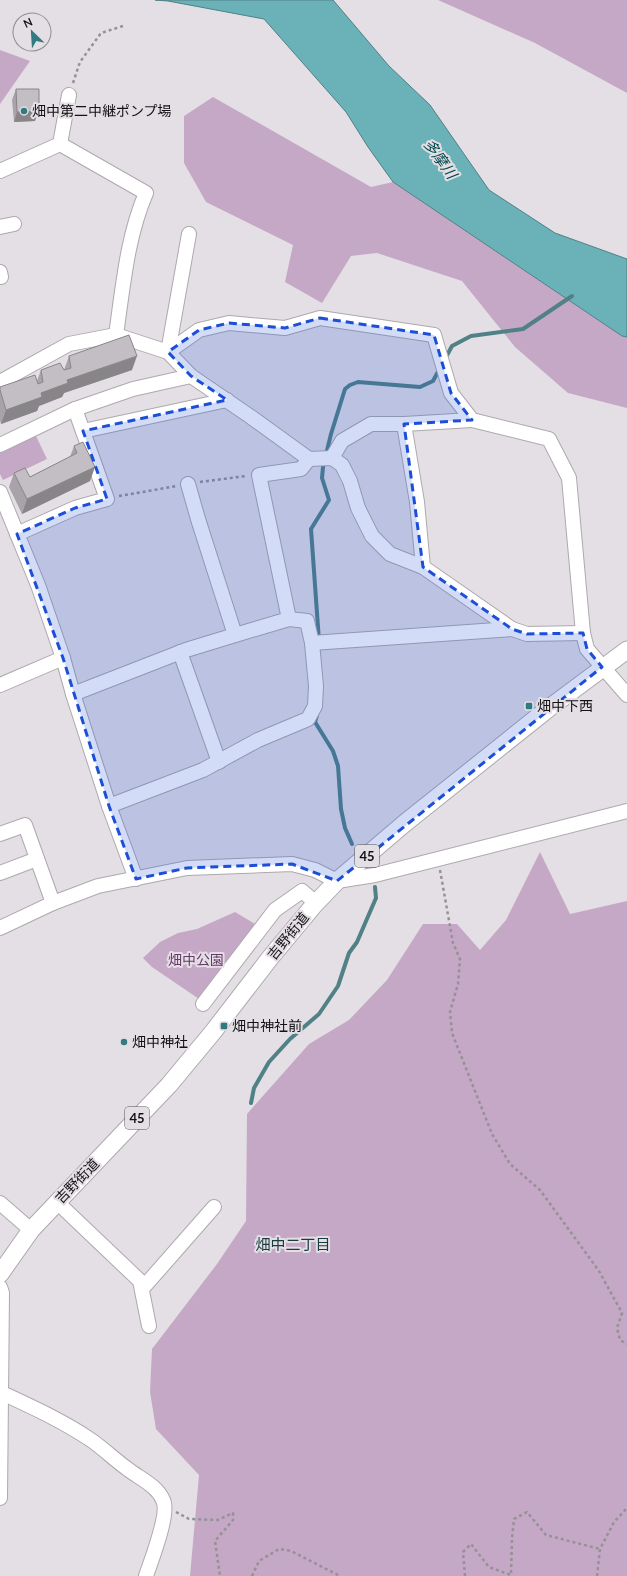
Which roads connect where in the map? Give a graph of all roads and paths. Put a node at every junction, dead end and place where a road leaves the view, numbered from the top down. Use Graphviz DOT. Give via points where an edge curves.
graph roads {
  1 [pos="123,26"];
  2 [pos="69,95"];
  3 [pos="60,144"];
  4 [pos="0,170"];
  5 [pos="14,224"];
  6 [pos="0,227"];
  7 [pos="189,234"];
  8 [pos="0,272"];
  9 [pos="0,277"];
  10 [pos="116,334"];
  11 [pos="168,352"];
  12 [pos="191,376"];
  13 [pos="0,382"];
  14 [pos="227,400"];
  15 [pos="75,409"];
  16 [pos="472,420"];
  17 [pos="404,424"];
  18 [pos="83,431"];
  19 [pos="0,445"];
  20 [pos="332,458"];
  21 [pos="310,460"];
  22 [pos="188,484"];
  23 [pos="0,492"];
  24 [pos="18,534"];
  25 [pos="424,567"];
  26 [pos="289,619"];
  27 [pos="512,629"];
  28 [pos="583,633"];
  29 [pos="235,635"];
  30 [pos="318,643"];
  31 [pos="627,650"];
  32 [pos="180,652"];
  33 [pos="63,658"];
  34 [pos="602,667"];
  35 [pos="0,685"];
  36 [pos="73,694"];
  37 [pos="627,695"];
  38 [pos="219,762"];
  39 [pos="109,806"];
  40 [pos="627,811"];
  41 [pos="0,834"];
  42 [pos="38,859"];
  43 [pos="438,860"];
  44 [pos="0,873"];
  45 [pos="136,879"];
  46 [pos="337,881"];
  47 [pos="316,902"];
  48 [pos="53,903"];
  49 [pos="2,923"];
  50 [pos="203,1004"];
  51 [pos="57,1202"];
  52 [pos="0,1203"];
  53 [pos="214,1207"];
  54 [pos="31,1230"];
  55 [pos="0,1274"];
  56 [pos="0,1287"];
  57 [pos="142,1290"];
  58 [pos="149,1326"];
  59 [pos="627,1344"];
  60 [pos="2,1392"];
  61 [pos="0,1498"];
  62 [pos="165,1507"];
  63 [pos="627,1508"];
  64 [pos="600,1549"];
  65 [pos="146,1576"];
  66 [pos="220,1576"];
  67 [pos="252,1576"];
  68 [pos="340,1576"];
  69 [pos="465,1576"];
  70 [pos="598,1576"];
  1 -- 2 [label="path" via="101,33 80,62"];
  2 -- 3 [label="street"];
  3 -- 4 [label="street"];
  3 -- 10 [label="street" via="146,193 128,257"];
  5 -- 6 [label="street"];
  7 -- 11 [label="street"];
  8 -- 9 [label="street"];
  10 -- 11 [label="street"];
  10 -- 13 [label="street" via="69,344"];
  11 -- 12 [label="street"];
  11 -- 16 [label="street" via="199,330 229,323 284,328 320,318 434,335 451,393"];
  12 -- 14 [label="street"];
  12 -- 15 [label="street" via="133,389"];
  14 -- 18 [label="street"];
  14 -- 21 [label="street"];
  15 -- 18 [label="street"];
  15 -- 19 [label="street"];
  16 -- 17 [label="street"];
  16 -- 28 [label="street" via="549,439 569,478"];
  17 -- 20 [label="street" via="371,424 342,441"];
  17 -- 25 [label="street" via="417,502"];
  18 -- 24 [label="street" via="107,499 75,508"];
  20 -- 21 [label="street"];
  20 -- 25 [label="street" via="342,465 372,536 390,554"];
  21 -- 26 [label="street" via="301,469 259,475"];
  22 -- 29 [label="street"];
  23 -- 24 [label="street"];
  24 -- 33 [label="street"];
  25 -- 27 [label="street"];
  26 -- 29 [label="street"];
  26 -- 30 [label="street" via="307,621"];
  27 -- 28 [label="street" via="527,634"];
  27 -- 30 [label="street"];
  28 -- 34 [label="street" via="588,649"];
  29 -- 32 [label="street"];
  30 -- 38 [label="street" via="315,706 308,719 258,740"];
  31 -- 34 [label="main road, 吉野街道 / 45"];
  32 -- 36 [label="street"];
  32 -- 38 [label="street"];
  33 -- 35 [label="street"];
  33 -- 36 [label="street"];
  34 -- 37 [label="street"];
  34 -- 46 [label="main road, 吉野街道 / 45" via="405,823"];
  36 -- 39 [label="street"];
  38 -- 39 [label="street"];
  39 -- 45 [label="street"];
  40 -- 43 [label="street"];
  41 -- 42 [label="street" via="25,825"];
  42 -- 44 [label="street"];
  42 -- 48 [label="street"];
  43 -- 46 [label="street"];
  43 -- 59 [label="path" via="453,943 460,959 458,984 450,1012 452,1033 492,1134 510,1164 540,1190 599,1271 622,1313 617,1328 620,1340"];
  45 -- 46 [label="street" via="187,868 292,864 315,870"];
  45 -- 48 [label="street" via="98,886"];
  46 -- 47 [label="main road, 吉野街道 / 45"];
  47 -- 50 [label="street" via="302,891 275,910"];
  47 -- 51 [label="main road, 吉野街道 / 45" via="169,1085"];
  48 -- 49 [label="street"];
  51 -- 54 [label="main road, 吉野街道 / 45"];
  51 -- 57 [label="street" via="140,1281"];
  52 -- 54 [label="street"];
  53 -- 57 [label="street"];
  54 -- 55 [label="main road, 吉野街道 / 45"];
  56 -- 60 [label="street"];
  57 -- 58 [label="street"];
  60 -- 61 [label="street"];
  60 -- 62 [label="street" via="92,1441 130,1471 150,1483 163,1499"];
  62 -- 65 [label="street"];
  62 -- 66 [label="path" via="189,1519 218,1520 233,1513 232,1520 215,1541"];
  63 -- 64 [label="path" via="614,1522"];
  64 -- 69 [label="path" via="546,1535 527,1512 514,1519 511,1575 489,1567 471,1544 463,1552"];
  64 -- 70 [label="path"];
  67 -- 68 [label="path" via="259,1561 278,1549 291,1551"];
}
